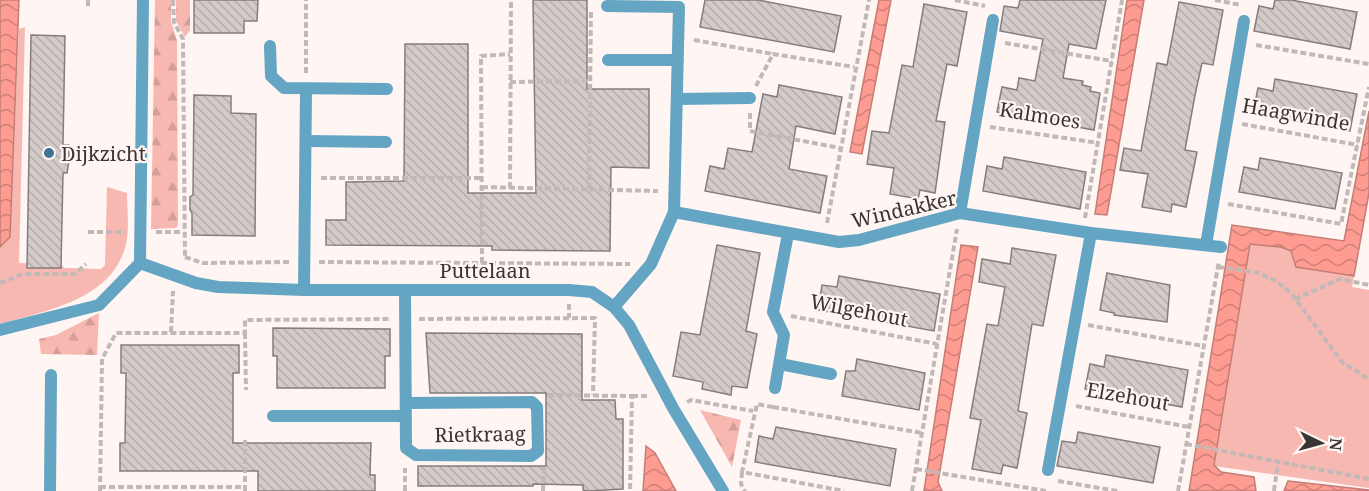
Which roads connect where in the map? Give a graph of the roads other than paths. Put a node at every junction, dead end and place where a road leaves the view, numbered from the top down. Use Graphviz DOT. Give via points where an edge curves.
graph roads {
  1 [pos="143,0"];
  2 [pos="607,6"];
  3 [pos="993,20"];
  4 [pos="1244,21"];
  5 [pos="270,46"];
  6 [pos="608,60"];
  7 [pos="678,60"];
  8 [pos="306,89"];
  9 [pos="387,89"];
  10 [pos="750,98"];
  11 [pos="677,99"];
  12 [pos="307,141"];
  13 [pos="386,142"];
  14 [pos="674,212"];
  15 [pos="960,213"];
  16 [pos="1087,232"];
  17 [pos="788,234"];
  18 [pos="1206,245"];
  19 [pos="1221,247"];
  20 [pos="140,263"];
  21 [pos="304,290"];
  22 [pos="405,290"];
  23 [pos="614,307"];
  24 [pos="0,330"];
  25 [pos="780,364"];
  26 [pos="831,374"];
  27 [pos="51,375"];
  28 [pos="775,388"];
  29 [pos="406,403"];
  30 [pos="273,416"];
  31 [pos="405,416"];
  32 [pos="1048,470"];
  33 [pos="50,491"];
  34 [pos="723,491"];
  1 -- 20 [label="street"];
  2 -- 7 [label="street" via="679,7"];
  3 -- 15 [label="street, Kalmoes"];
  4 -- 18 [label="street, Haagwinde"];
  5 -- 8 [label="street" via="271,76 284,88"];
  6 -- 7 [label="street"];
  7 -- 11 [label="street"];
  8 -- 9 [label="street"];
  8 -- 12 [label="street"];
  10 -- 11 [label="street"];
  11 -- 14 [label="street"];
  12 -- 13 [label="street"];
  12 -- 21 [label="street"];
  14 -- 17 [label="street, Windakker"];
  14 -- 23 [label="street" via="651,264"];
  15 -- 16 [label="street, Windakker"];
  15 -- 17 [label="street, Windakker" via="859,240 824,241"];
  16 -- 18 [label="street, Windakker"];
  16 -- 32 [label="street, Elzehout"];
  17 -- 25 [label="street" via="773,312 784,335"];
  18 -- 19 [label="street, Windakker"];
  20 -- 21 [label="street, Puttelaan" via="218,287"];
  20 -- 24 [label="street" via="99,305"];
  21 -- 22 [label="street, Puttelaan"];
  22 -- 23 [label="street, Puttelaan" via="569,290 592,292"];
  22 -- 29 [label="street, Rietkraag"];
  23 -- 34 [label="street, Puttelaan" via="629,325"];
  25 -- 26 [label="street"];
  25 -- 28 [label="street"];
  27 -- 33 [label="street"];
  29 -- 31 [label="street, Rietkraag"];
  29 -- 31 [label="street, Rietkraag" via="532,402 537,407 538,451 531,456 416,455 406,448"];
  30 -- 31 [label="street"];
}
